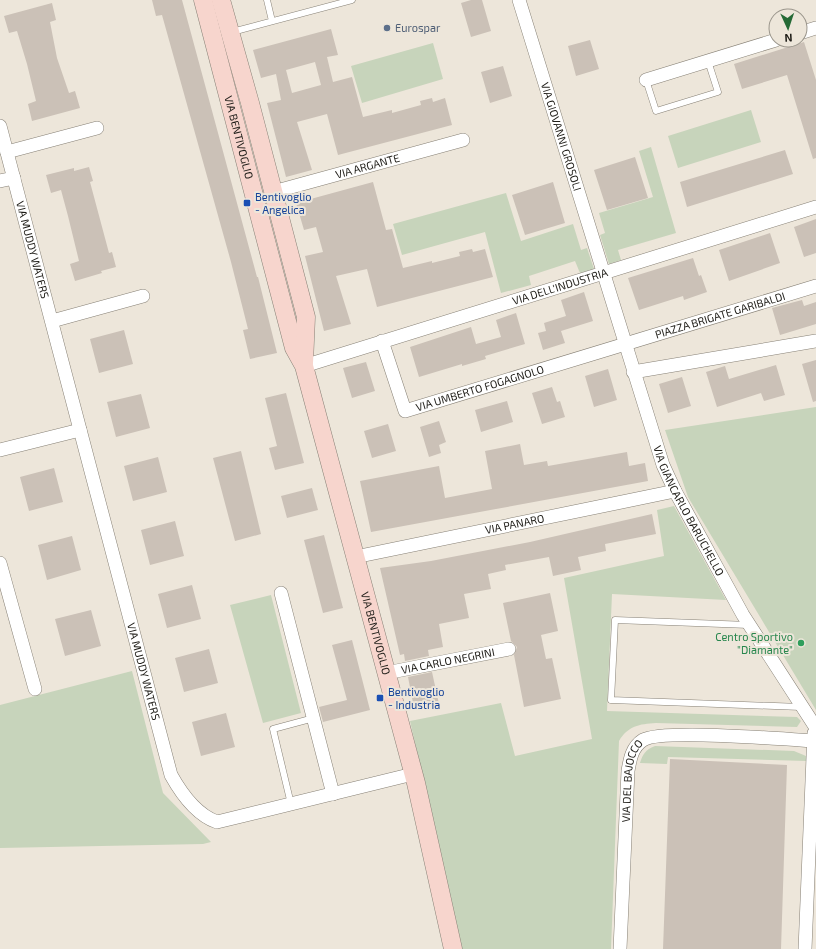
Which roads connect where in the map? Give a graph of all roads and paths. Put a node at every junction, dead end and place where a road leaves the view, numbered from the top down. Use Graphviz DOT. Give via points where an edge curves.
graph roads {
  1 [pos="203,0"];
  2 [pos="221,0"];
  3 [pos="266,0"];
  4 [pos="352,0"];
  5 [pos="519,0"];
  6 [pos="272,21"];
  7 [pos="210,27"];
  8 [pos="231,33"];
  9 [pos="768,42"];
  10 [pos="216,52"];
  11 [pos="708,61"];
  12 [pos="646,80"];
  13 [pos="0,126"];
  14 [pos="97,128"];
  15 [pos="463,140"];
  16 [pos="7,152"];
  17 [pos="14,178"];
  18 [pos="0,181"];
  19 [pos="273,192"];
  20 [pos="816,207"];
  21 [pos="604,273"];
  22 [pos="816,286"];
  23 [pos="143,296"];
  24 [pos="52,321"];
  25 [pos="816,340"];
  26 [pos="382,341"];
  27 [pos="625,344"];
  28 [pos="304,366"];
  29 [pos="633,372"];
  30 [pos="80,430"];
  31 [pos="0,450"];
  32 [pos="675,491"];
  33 [pos="355,557"];
  34 [pos="0,563"];
  35 [pos="281,593"];
  36 [pos="750,626"];
  37 [pos="510,649"];
  38 [pos="386,673"];
  39 [pos="35,689"];
  40 [pos="801,707"];
  41 [pos="314,718"];
  42 [pos="815,732"];
  43 [pos="413,774"];
  44 [pos="333,794"];
  45 [pos="291,804"];
  46 [pos="453,949"];
  47 [pos="620,949"];
  48 [pos="805,949"];
  1 -- 7 [label="street, VIA BENTIVOGLIO"];
  2 -- 8 [label="street, VIA BENTIVOGLIO"];
  3 -- 6 [label="lane"];
  4 -- 6 [label="lane"];
  5 -- 21 [label="street, VIA GIOVANNI GROSOLI"];
  6 -- 8 [label="lane"];
  7 -- 8 [label="street"];
  7 -- 10 [label="street, VIA BENTIVOGLIO"];
  8 -- 10 [label="street"];
  8 -- 19 [label="street, VIA BENTIVOGLIO"];
  9 -- 11 [label="street"];
  10 -- 28 [label="street, VIA BENTIVOGLIO" via="294,348"];
  11 -- 12 [label="street"];
  11 -- 12 [label="lane" via="718,92 697,99 656,111"];
  13 -- 16 [label="street, VIA MUDDY WATERS"];
  14 -- 16 [label="street"];
  15 -- 19 [label="street, VIA ARGANTE"];
  16 -- 17 [label="street, VIA MUDDY WATERS"];
  17 -- 18 [label="street"];
  17 -- 24 [label="street, VIA MUDDY WATERS"];
  19 -- 28 [label="street, VIA BENTIVOGLIO" via="306,317"];
  20 -- 21 [label="street, VIA DELL'INDUSTRIA"];
  21 -- 26 [label="street, VIA DELL'INDUSTRIA"];
  21 -- 27 [label="street, VIA GIANCARLO BARUCHELLO"];
  22 -- 27 [label="street, PIAZZA BRIGATE GARIBALDI"];
  23 -- 24 [label="street"];
  24 -- 30 [label="street, VIA MUDDY WATERS"];
  25 -- 29 [label="street"];
  26 -- 27 [label="street, VIA UMBERTO FOGAGNOLO" via="405,411"];
  26 -- 28 [label="street, VIA DELL'INDUSTRIA"];
  27 -- 29 [label="street, VIA GIANCARLO BARUCHELLO"];
  28 -- 33 [label="street, VIA BENTIVOGLIO"];
  29 -- 32 [label="street, VIA GIANCARLO BARUCHELLO" via="653,440"];
  30 -- 31 [label="street"];
  30 -- 45 [label="street, VIA MUDDY WATERS" via="171,775 200,812 217,822"];
  32 -- 33 [label="street, VIA PANARO"];
  32 -- 36 [label="street, VIA GIANCARLO BARUCHELLO"];
  33 -- 38 [label="street, VIA BENTIVOGLIO"];
  34 -- 39 [label="street"];
  35 -- 41 [label="street"];
  36 -- 40 [label="street, VIA GIANCARLO BARUCHELLO"];
  36 -- 40 [label="lane" via="615,620 611,700"];
  37 -- 38 [label="street, VIA CARLO NEGRINI"];
  38 -- 43 [label="street, VIA BENTIVOGLIO"];
  40 -- 42 [label="street, VIA GIANCARLO BARUCHELLO"];
  41 -- 44 [label="street"];
  41 -- 45 [label="lane" via="273,729"];
  42 -- 47 [label="street, VIA DEL BAJOCCO" via="670,735 645,739 637,744 628,771"];
  42 -- 48 [label="street"];
  43 -- 44 [label="street, VIA MUDDY WATERS"];
  43 -- 46 [label="street, VIA BENTIVOGLIO"];
  44 -- 45 [label="street, VIA MUDDY WATERS"];
}
